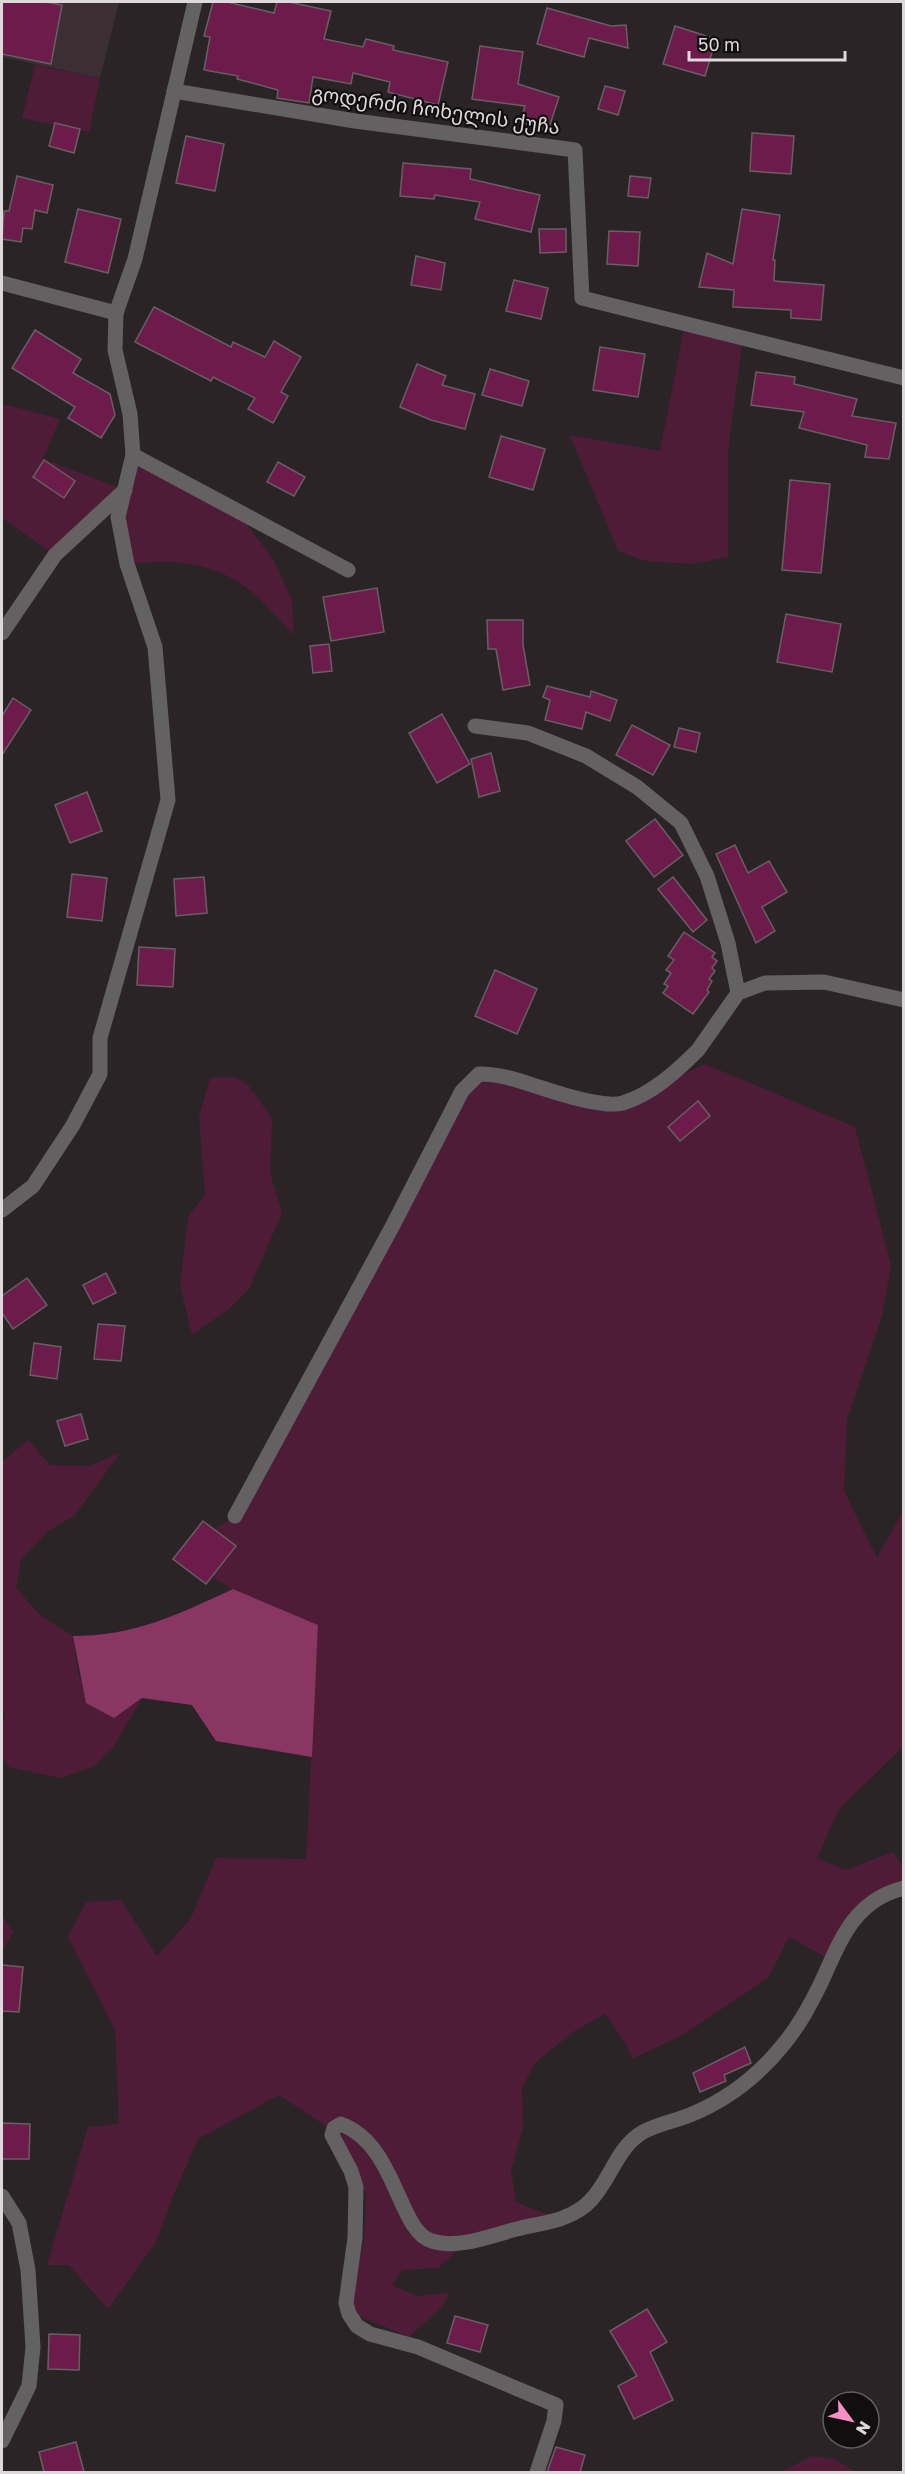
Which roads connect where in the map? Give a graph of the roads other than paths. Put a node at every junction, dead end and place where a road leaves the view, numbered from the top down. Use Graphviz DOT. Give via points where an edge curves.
graph roads {
  1 [pos="195,2"];
  2 [pos="174,91"];
  3 [pos="2,283"];
  4 [pos="116,313"];
  5 [pos="903,378"];
  6 [pos="133,455"];
  7 [pos="125,490"];
  8 [pos="348,570"];
  9 [pos="2,633"];
  10 [pos="475,726"];
  11 [pos="738,993"];
  12 [pos="903,999"];
  13 [pos="2,1210"];
  14 [pos="235,1516"];
  15 [pos="903,1888"];
  16 [pos="2,2196"];
  17 [pos="2,2441"];
  18 [pos="537,2472"];
  1 -- 2 [label="street"];
  2 -- 4 [label="street" via="135,259"];
  2 -- 5 [label="street, გოდერძი ჩოხელის ქუჩა" via="355,121 574,150 582,298"];
  3 -- 4 [label="street"];
  4 -- 6 [label="street" via="115,350 130,414"];
  6 -- 7 [label="street"];
  6 -- 8 [label="street"];
  7 -- 9 [label="street" via="56,555"];
  7 -- 13 [label="street" via="118,517 127,564 155,647 168,800 100,1038 100,1074 73,1125 33,1186"];
  10 -- 11 [label="street" via="528,733 586,756 637,787 681,823 707,876 728,943"];
  11 -- 12 [label="street" via="765,983 824,982"];
  11 -- 14 [label="street" via="690,1058 665,1081 621,1103 577,1100 499,1074 479,1074 462,1091"];
  15 -- 18 [label="street" via="878,1897 850,1925 796,2028 760,2070 717,2104 630,2141 593,2199 563,2218 466,2242 424,2239 411,2222 371,2144 349,2127 341,2124 334,2128 332,2135 356,2187 353,2261 346,2303 349,2314 357,2326 370,2334 418,2347 556,2405"];
  16 -- 17 [label="street" via="19,2223 28,2270 33,2347 29,2386"];
}
